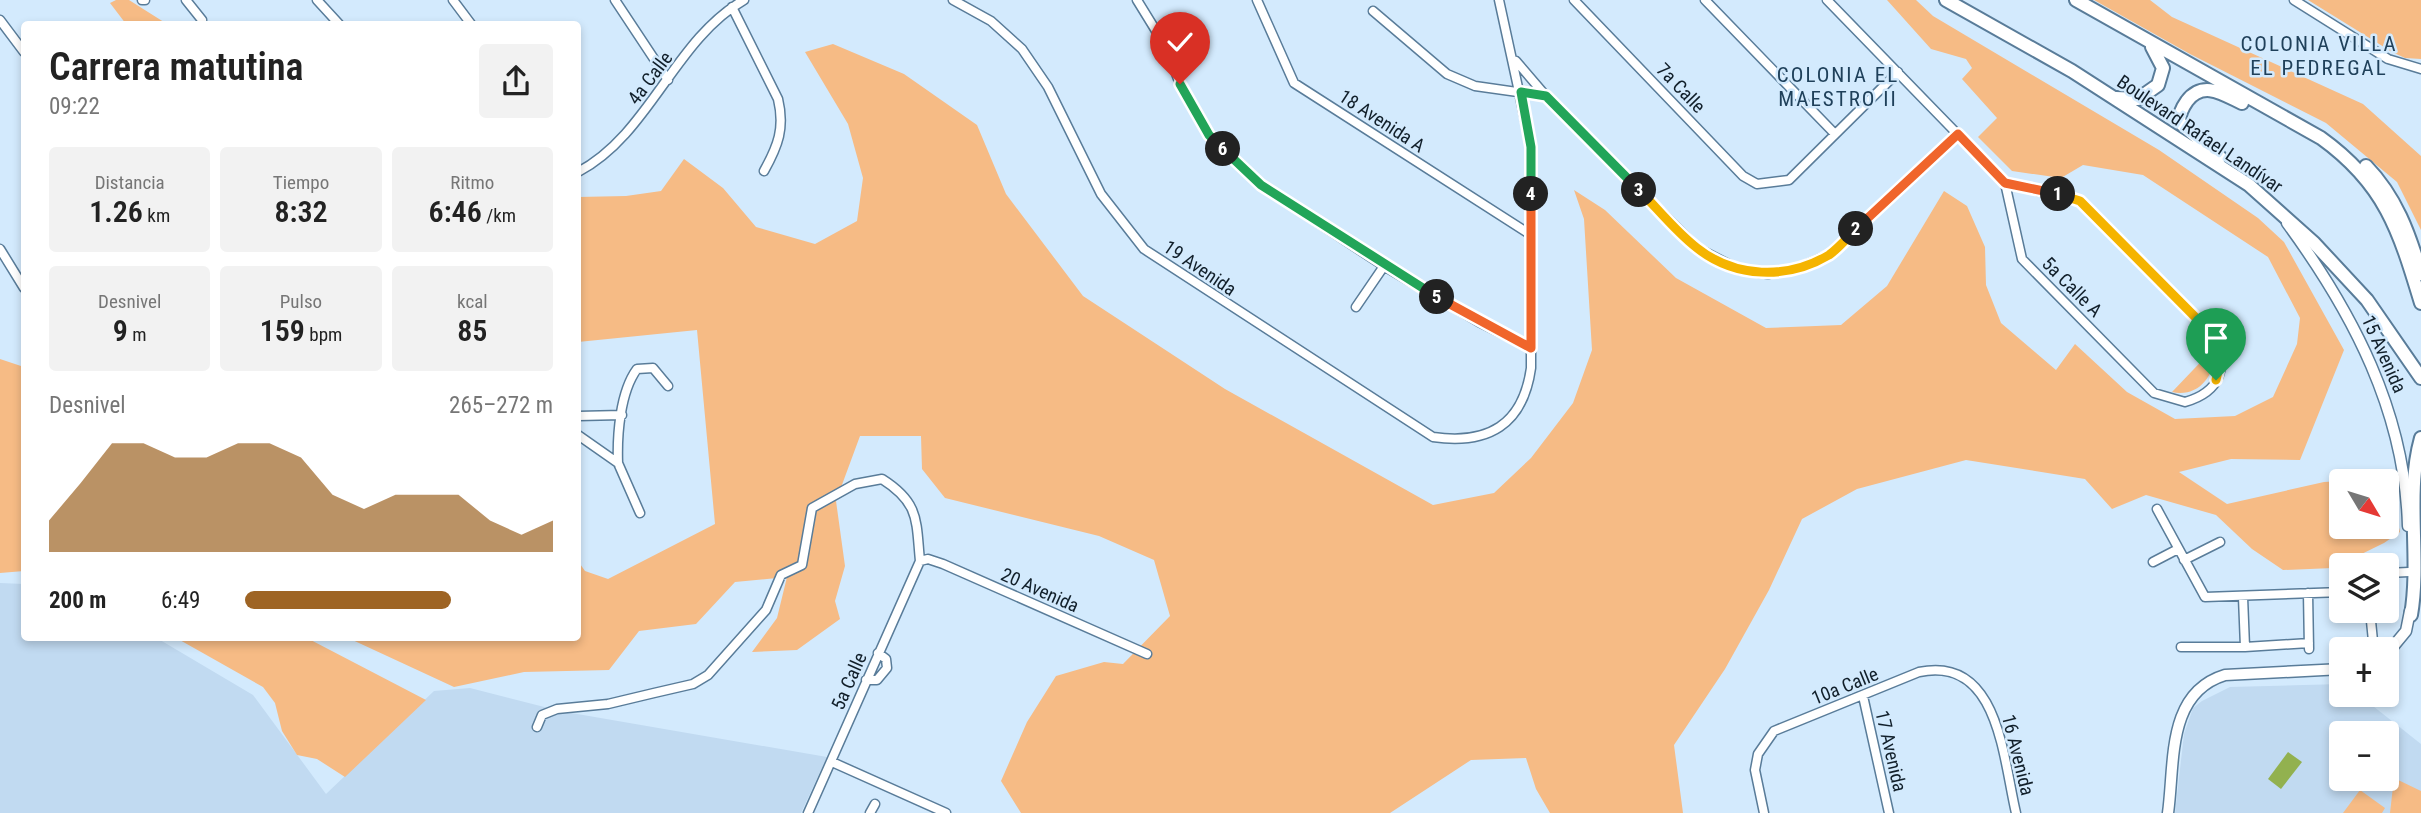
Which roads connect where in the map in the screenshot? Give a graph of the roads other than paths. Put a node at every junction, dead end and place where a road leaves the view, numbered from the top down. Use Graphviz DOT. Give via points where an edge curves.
graph roads {
  1 [pos="186,0"];
  2 [pos="317,0"];
  3 [pos="453,0"];
  4 [pos="615,0"];
  5 [pos="744,0"];
  6 [pos="953,0"];
  7 [pos="1137,0"];
  8 [pos="1257,0"];
  9 [pos="1499,0"];
  10 [pos="1574,0"];
  11 [pos="1705,0"];
  12 [pos="1827,0"];
  13 [pos="1946,0"];
  14 [pos="2076,0"];
  15 [pos="2294,0"];
  16 [pos="732,7"];
  17 [pos="1373,11"];
  18 [pos="0,20"];
  19 [pos="202,20"];
  20 [pos="336,21"];
  21 [pos="469,21"];
  22 [pos="2147,42"];
  23 [pos="21,48"];
  24 [pos="1515,60"];
  25 [pos="2421,69"];
  26 [pos="1898,72"];
  27 [pos="668,80"];
  28 [pos="1521,92"];
  29 [pos="1546,96"];
  30 [pos="2112,97"];
  31 [pos="2274,112"];
  32 [pos="1836,134"];
  33 [pos="1958,134"];
  34 [pos="581,169"];
  35 [pos="764,171"];
  36 [pos="2005,183"];
  37 [pos="2249,185"];
  38 [pos="2274,206"];
  39 [pos="1531,235"];
  40 [pos="0,249"];
  41 [pos="1384,266"];
  42 [pos="2421,274"];
  43 [pos="21,283"];
  44 [pos="2421,303"];
  45 [pos="1356,306"];
  46 [pos="1531,348"];
  47 [pos="2421,378"];
  48 [pos="668,386"];
  49 [pos="581,415"];
  50 [pos="622,415"];
  51 [pos="581,437"];
  52 [pos="2421,438"];
  53 [pos="618,463"];
  54 [pos="2157,509"];
  55 [pos="640,513"];
  56 [pos="2220,542"];
  57 [pos="2178,549"];
  58 [pos="920,561"];
  59 [pos="2184,561"];
  60 [pos="2153,562"];
  61 [pos="2399,572"];
  62 [pos="2409,572"];
  63 [pos="2329,592"];
  64 [pos="2308,593"];
  65 [pos="2243,597"];
  66 [pos="2412,613"];
  67 [pos="2399,641"];
  68 [pos="2181,647"];
  69 [pos="2245,647"];
  70 [pos="878,653"];
  71 [pos="1147,654"];
  72 [pos="2329,670"];
  73 [pos="1961,676"];
  74 [pos="866,680"];
  75 [pos="1863,696"];
  76 [pos="537,727"];
  77 [pos="832,762"];
  78 [pos="875,804"];
  79 [pos="808,813"];
  80 [pos="870,813"];
  81 [pos="946,813"];
  82 [pos="1764,813"];
  83 [pos="1889,813"];
  84 [pos="2016,813"];
  85 [pos="2168,813"];
  1 -- 19 [label="street"];
  2 -- 20 [label="street"];
  3 -- 21 [label="street"];
  4 -- 27 [label="street"];
  5 -- 16 [label="street, 4a Calle"];
  6 -- 46 [label="street, 19 Avenida" via="991,21 1022,50 1048,88 1101,194 1144,249 1433,437 1481,437 1512,418 1528,387"];
  7 -- 41 [label="street" via="1209,135 1261,185"];
  8 -- 39 [label="street, 18 Avenida A" via="1294,83"];
  9 -- 24 [label="street"];
  10 -- 32 [label="street, 7a Calle" via="1743,176 1757,184 1789,180"];
  11 -- 32 [label="street"];
  12 -- 26 [label="street"];
  13 -- 30 [label="main road, Boulevard Rafael Landívar"];
  14 -- 22 [label="main road"];
  15 -- 25 [label="street" via="2388,59"];
  16 -- 27 [label="street, 4a Calle"];
  16 -- 35 [label="street" via="782,113 777,148"];
  17 -- 28 [label="street" via="1447,74 1475,86"];
  18 -- 23 [label="street"];
  22 -- 30 [label="main road" via="2162,60 2158,85 2138,99"];
  22 -- 31 [label="main road"];
  24 -- 28 [label="street"];
  24 -- 29 [label="street"];
  26 -- 32 [label="street"];
  26 -- 33 [label="street"];
  27 -- 34 [label="street, 4a Calle" via="605,155"];
  28 -- 29 [label="street"];
  28 -- 39 [label="street" via="1531,147"];
  29 -- 33 [label="street" via="1697,248 1740,270 1768,274 1799,268 1830,254"];
  30 -- 37 [label="main road, Boulevard Rafael Landívar"];
  31 -- 37 [label="main road" via="2204,89 2191,96 2180,114 2179,122 2186,130 2233,166"];
  31 -- 42 [label="main road" via="2320,130 2350,150 2388,191"];
  31 -- 44 [label="main road" via="2321,138 2365,176 2393,220"];
  33 -- 36 [label="street"];
  36 -- 36 [label="street, 5a Calle A" via="2022,259 2154,393 2185,402 2207,393 2222,364 2213,335 2080,201"];
  37 -- 38 [label="main road, Boulevard Rafael Landívar"];
  38 -- 47 [label="main road, Boulevard Rafael Landívar" via="2367,300"];
  38 -- 62 [label="street, 15 Avenida" via="2330,282 2358,333 2385,400 2400,450"];
  39 -- 46 [label="street"];
  40 -- 43 [label="street"];
  41 -- 45 [label="street"];
  41 -- 46 [label="street"];
  48 -- 50 [label="street" via="653,368 637,369 630,378"];
  49 -- 50 [label="street"];
  50 -- 53 [label="street"];
  51 -- 53 [label="street"];
  52 -- 66 [label="main road"];
  53 -- 55 [label="street"];
  54 -- 57 [label="street"];
  56 -- 59 [label="street"];
  57 -- 59 [label="street"];
  57 -- 60 [label="street"];
  58 -- 70 [label="street, 5a Calle"];
  58 -- 71 [label="street, 20 Avenida" via="943,564"];
  58 -- 76 [label="street" via="918,520 898,489 882,479 855,484 812,509 802,565 781,575 766,610 716,670 693,684 608,704 557,709 542,715"];
  59 -- 65 [label="street" via="2205,597"];
  61 -- 62 [label="street"];
  62 -- 66 [label="street, 15 Avenida"];
  63 -- 64 [label="street"];
  64 -- 65 [label="street"];
  64 -- 69 [label="street" via="2309,646"];
  65 -- 69 [label="street"];
  66 -- 67 [label="street"];
  68 -- 69 [label="street"];
  70 -- 74 [label="street, 5a Calle"];
  70 -- 74 [label="street" via="886,659 887,668 877,680"];
  72 -- 85 [label="street" via="2225,675 2208,680 2194,692 2177,728"];
  73 -- 75 [label="street, 10a Calle" via="1930,670"];
  73 -- 84 [label="street, 16 Avenida" via="1976,685 1988,702"];
  74 -- 77 [label="street, 5a Calle"];
  75 -- 82 [label="street, 10a Calle" via="1774,731 1755,770"];
  75 -- 83 [label="street, 17 Avenida"];
  77 -- 79 [label="street, 5a Calle"];
  77 -- 81 [label="street"];
  78 -- 80 [label="street"];
}
